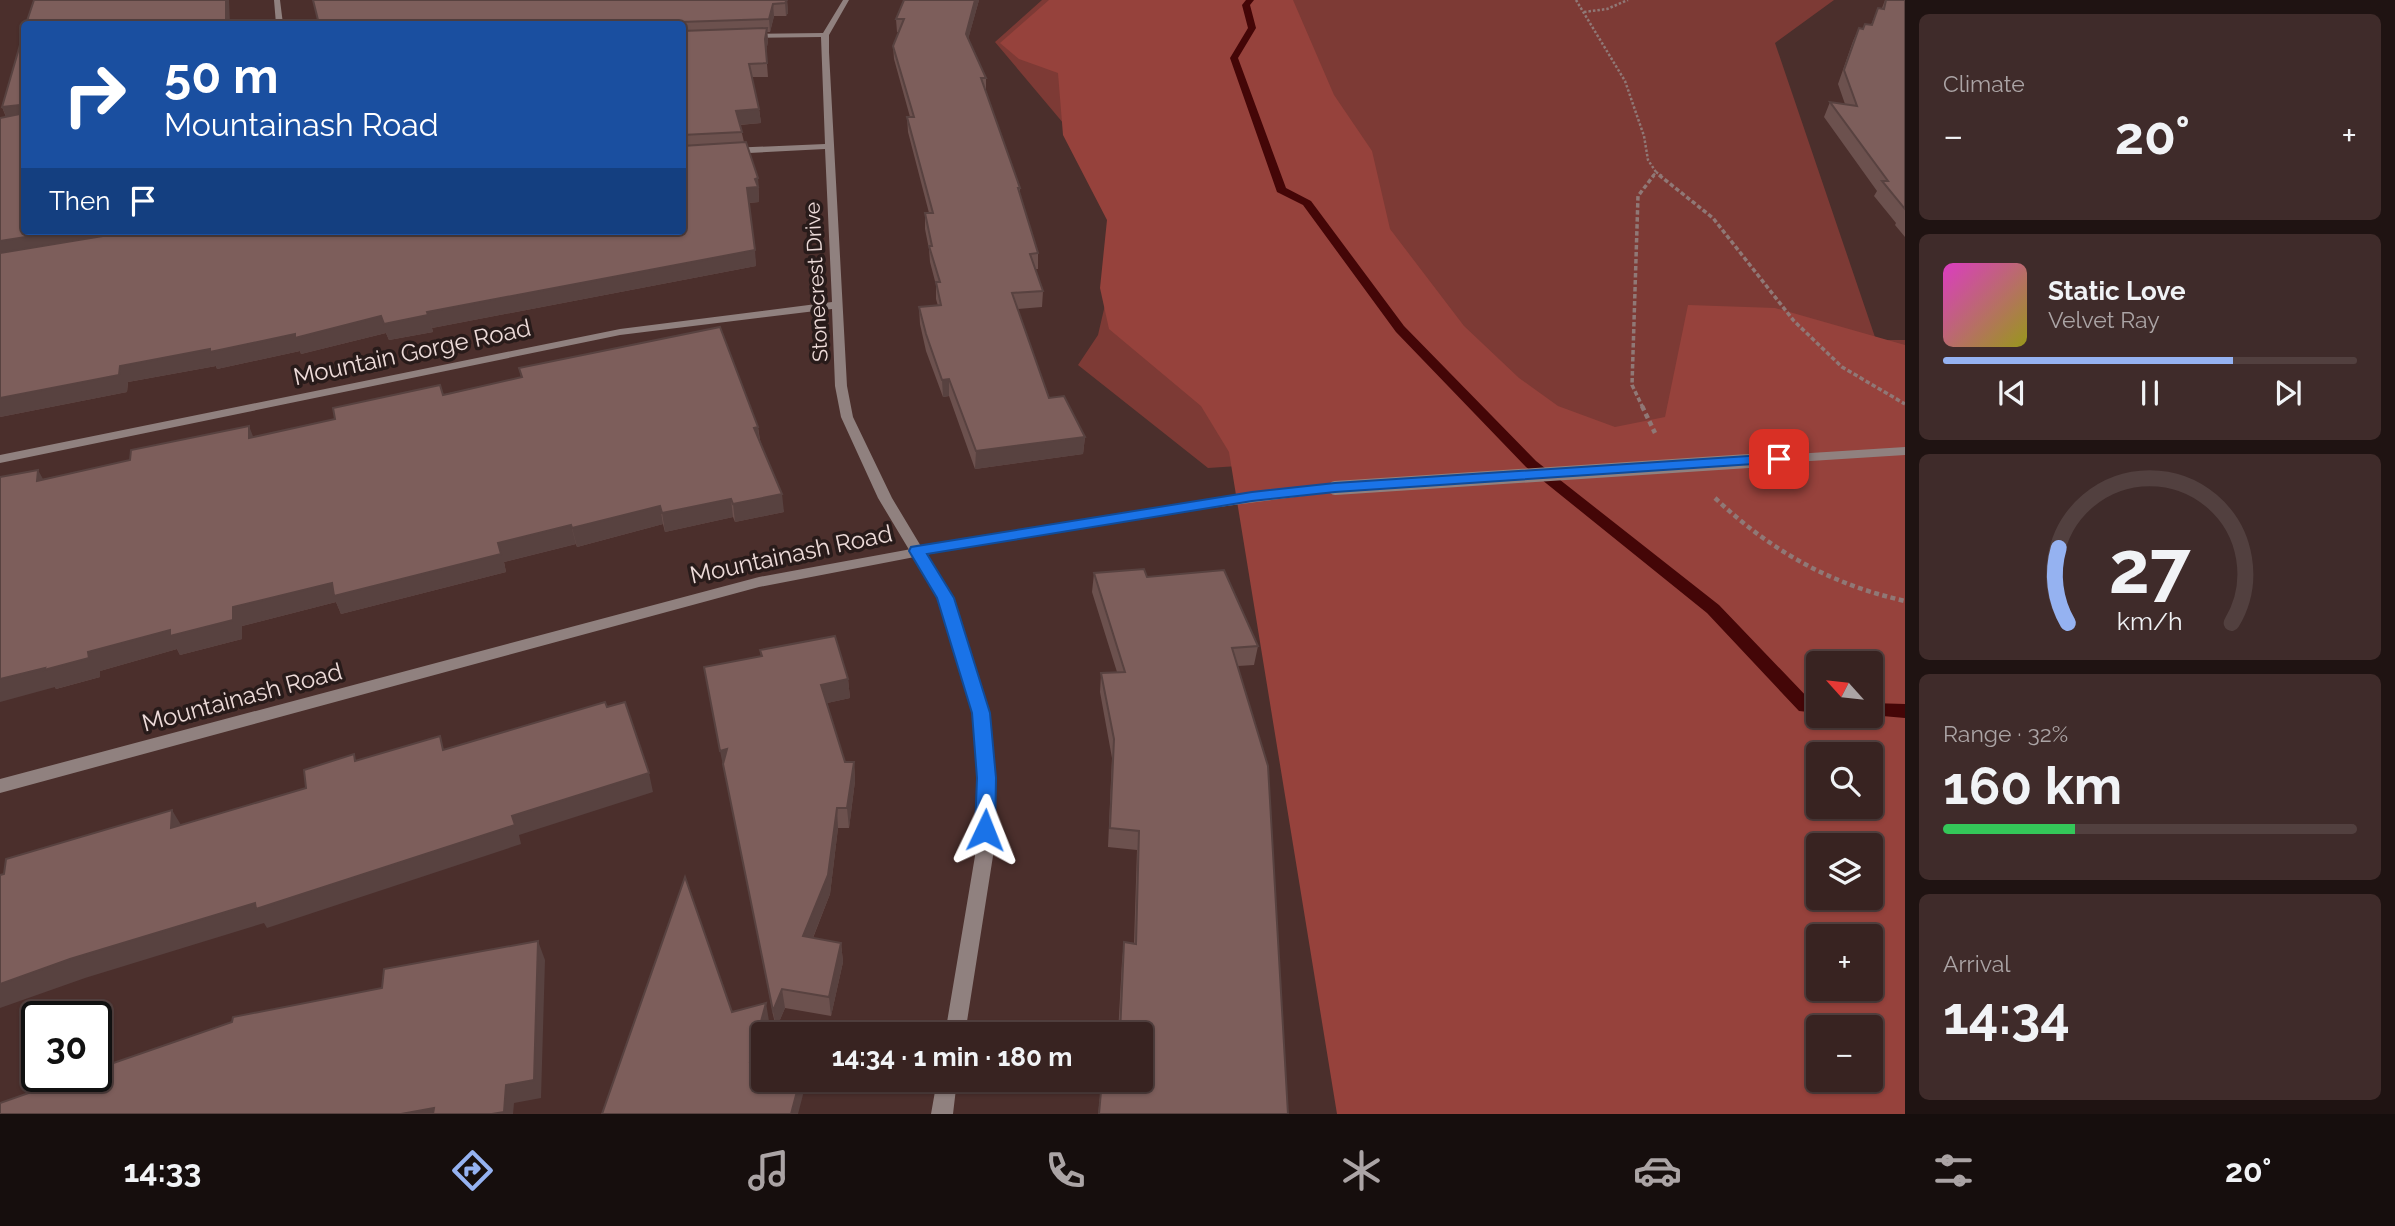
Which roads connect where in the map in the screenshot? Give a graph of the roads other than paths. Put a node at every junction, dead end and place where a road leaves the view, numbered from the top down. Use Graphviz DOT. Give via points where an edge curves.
graph roads {
  1 [pos="277,0"];
  2 [pos="846,0"];
  3 [pos="280,21"];
  4 [pos="825,35"];
  5 [pos="745,36"];
  6 [pos="829,146"];
  7 [pos="715,152"];
  8 [pos="835,305"];
  9 [pos="1905,450"];
  10 [pos="0,459"];
  11 [pos="916,551"];
  12 [pos="0,786"];
  13 [pos="957,1022"];
  14 [pos="945,1092"];
  15 [pos="942,1114"];
  1 -- 3 [label="street"];
  2 -- 4 [label="street"];
  4 -- 5 [label="street"];
  4 -- 6 [label="street, Stonecrest Drive"];
  6 -- 7 [label="street"];
  6 -- 8 [label="street, Stonecrest Drive"];
  8 -- 10 [label="street, Mountain Gorge Road" via="620,332"];
  8 -- 11 [label="street, Stonecrest Drive" via="847,417"];
  9 -- 11 [label="street, Mountainash Road, bridge" via="1252,496"];
  11 -- 12 [label="street, Mountainash Road" via="689,599"];
  11 -- 13 [label="street, Stonecrest Drive" via="946,598 981,713 986,778 984,856"];
  14 -- 15 [label="street"];
}
